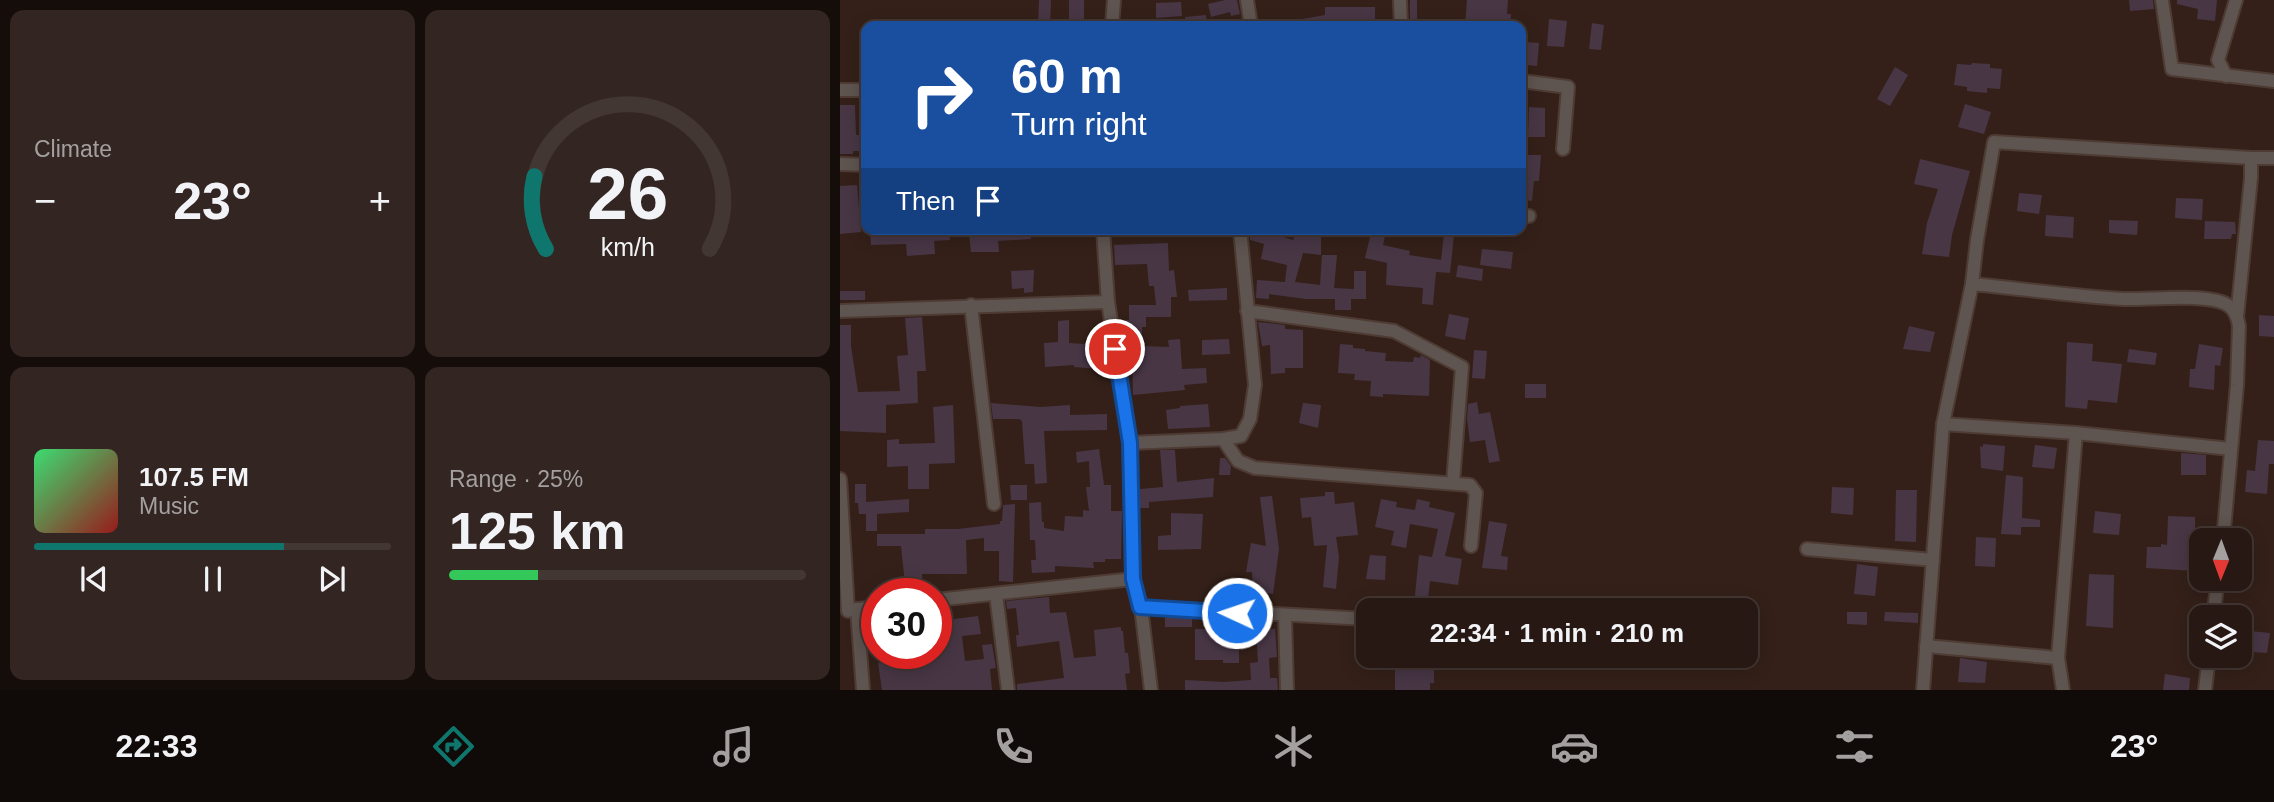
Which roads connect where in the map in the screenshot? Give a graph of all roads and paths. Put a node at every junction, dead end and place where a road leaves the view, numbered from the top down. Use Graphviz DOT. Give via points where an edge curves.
graph roads {
  1 [pos="1114,0"];
  2 [pos="1247,0"];
  3 [pos="1400,0"];
  4 [pos="2162,0"];
  5 [pos="2236,0"];
  6 [pos="1112,21"];
  7 [pos="1250,21"];
  8 [pos="1401,21"];
  9 [pos="2226,76"];
  10 [pos="2274,81"];
  11 [pos="1526,82"];
  12 [pos="840,90"];
  13 [pos="861,90"];
  14 [pos="1563,149"];
  15 [pos="2251,158"];
  16 [pos="2274,158"];
  17 [pos="840,164"];
  18 [pos="861,165"];
  19 [pos="1103,235"];
  20 [pos="1241,235"];
  21 [pos="1972,284"];
  22 [pos="1108,302"];
  23 [pos="971,305"];
  24 [pos="840,311"];
  25 [pos="1247,311"];
  26 [pos="2238,317"];
  27 [pos="1943,424"];
  28 [pos="2076,433"];
  29 [pos="1223,439"];
  30 [pos="1130,443"];
  31 [pos="2231,449"];
  32 [pos="840,479"];
  33 [pos="1453,483"];
  34 [pos="995,504"];
  35 [pos="2224,528"];
  36 [pos="1471,547"];
  37 [pos="1807,549"];
  38 [pos="1933,560"];
  39 [pos="1133,579"];
  40 [pos="996,594"];
  41 [pos="952,598"];
  42 [pos="1140,607"];
  43 [pos="848,611"];
  44 [pos="1286,616"];
  45 [pos="1356,619"];
  46 [pos="1926,646"];
  47 [pos="2058,658"];
  48 [pos="2208,668"];
  49 [pos="863,690"];
  50 [pos="1008,690"];
  51 [pos="1151,690"];
  52 [pos="1287,690"];
  53 [pos="1923,690"];
  54 [pos="2063,690"];
  55 [pos="2205,690"];
  1 -- 6 [label="street"];
  2 -- 7 [label="street"];
  3 -- 8 [label="street"];
  4 -- 9 [label="street" via="2172,69"];
  5 -- 9 [label="street" via="2218,60"];
  9 -- 10 [label="street"];
  11 -- 14 [label="street" via="1568,87"];
  12 -- 13 [label="street"];
  15 -- 16 [label="street"];
  15 -- 21 [label="street" via="1994,142"];
  15 -- 26 [label="street"];
  17 -- 18 [label="street"];
  19 -- 22 [label="street"];
  20 -- 25 [label="street"];
  21 -- 26 [label="street" via="2124,299 2206,299 2225,303"];
  21 -- 27 [label="street"];
  22 -- 23 [label="street"];
  22 -- 30 [label="street"];
  23 -- 24 [label="street"];
  23 -- 34 [label="street"];
  25 -- 29 [label="street" via="1255,385 1250,419 1241,436"];
  25 -- 33 [label="street" via="1394,331 1462,367"];
  26 -- 31 [label="street"];
  27 -- 28 [label="street"];
  27 -- 38 [label="street"];
  28 -- 31 [label="street"];
  28 -- 47 [label="street"];
  29 -- 30 [label="street"];
  29 -- 33 [label="street" via="1238,461 1255,468"];
  30 -- 39 [label="street"];
  31 -- 35 [label="street"];
  32 -- 43 [label="street"];
  33 -- 36 [label="street" via="1470,485 1476,493"];
  37 -- 38 [label="street"];
  38 -- 46 [label="street"];
  39 -- 40 [label="street"];
  39 -- 42 [label="street"];
  40 -- 41 [label="street"];
  40 -- 50 [label="street"];
  42 -- 44 [label="street"];
  42 -- 51 [label="street"];
  43 -- 49 [label="street"];
  44 -- 45 [label="street"];
  44 -- 52 [label="street"];
  46 -- 47 [label="street"];
  46 -- 53 [label="street"];
  47 -- 54 [label="street"];
  48 -- 55 [label="street"];
}
